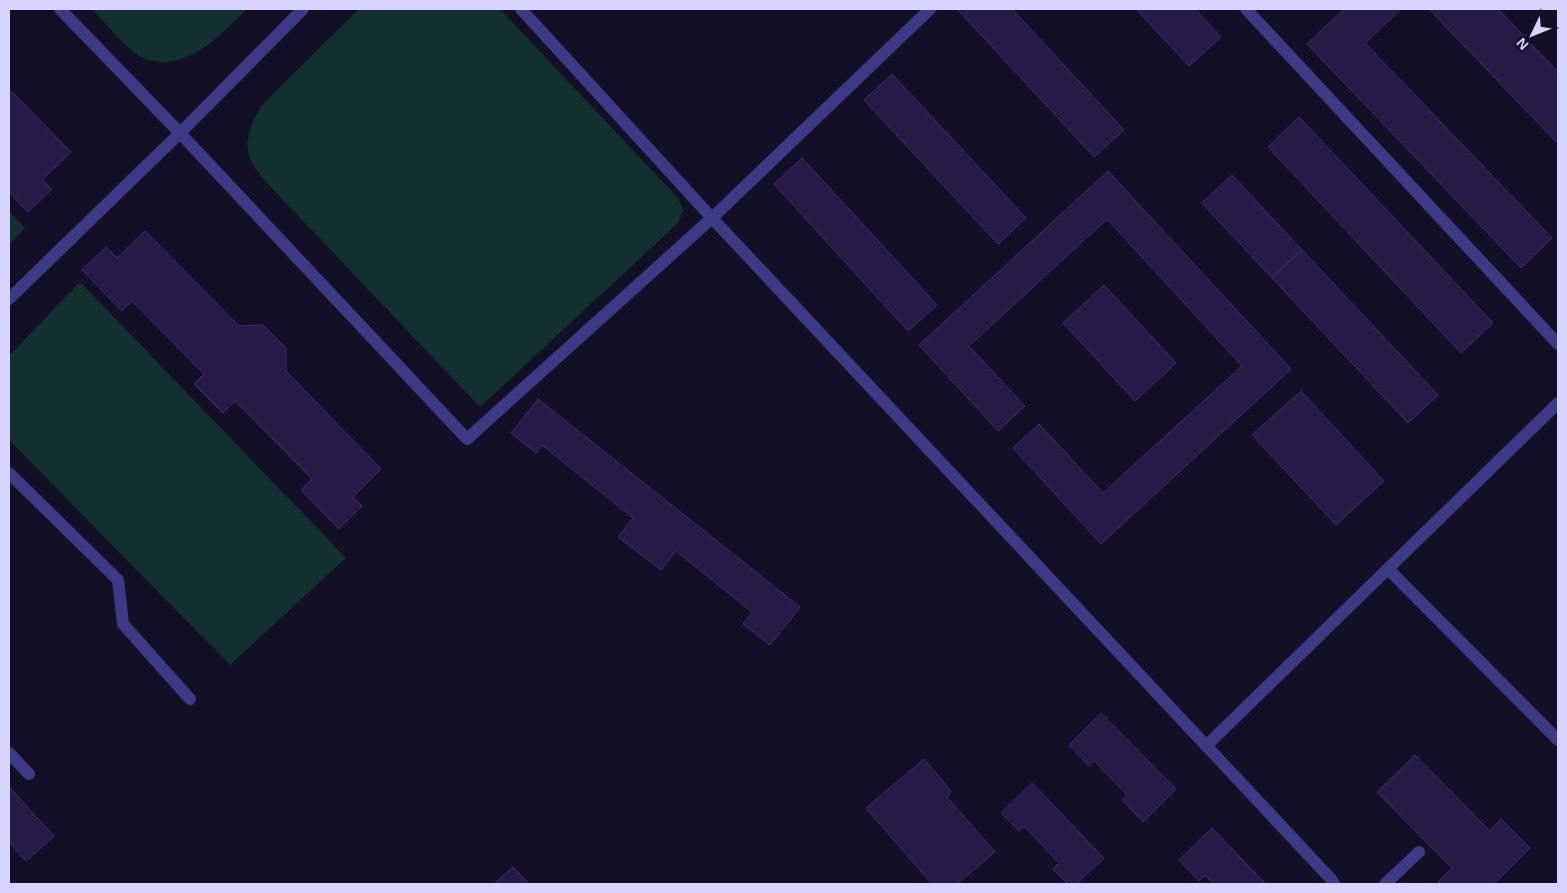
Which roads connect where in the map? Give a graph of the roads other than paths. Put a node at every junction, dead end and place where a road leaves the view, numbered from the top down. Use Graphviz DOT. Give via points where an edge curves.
graph roads {
  1 [pos="60,9"];
  2 [pos="303,9"];
  3 [pos="521,9"];
  4 [pos="930,9"];
  5 [pos="1246,9"];
  6 [pos="180,133"];
  7 [pos="712,218"];
  8 [pos="9,299"];
  9 [pos="1558,344"];
  10 [pos="1558,402"];
  11 [pos="9,473"];
  12 [pos="1392,573"];
  13 [pos="190,699"];
  14 [pos="1558,740"];
  15 [pos="1206,746"];
  16 [pos="9,753"];
  17 [pos="29,774"];
  18 [pos="1419,852"];
  19 [pos="1334,884"];
  20 [pos="1385,884"];
  1 -- 6 [label="street"];
  2 -- 6 [label="street"];
  3 -- 7 [label="street"];
  4 -- 7 [label="street"];
  5 -- 9 [label="street"];
  6 -- 7 [label="street" via="467,439"];
  6 -- 8 [label="street"];
  7 -- 15 [label="street"];
  10 -- 15 [label="street"];
  11 -- 13 [label="street" via="118,580 122,624"];
  12 -- 14 [label="street"];
  15 -- 19 [label="street"];
  16 -- 17 [label="street"];
  18 -- 20 [label="street"];
}
